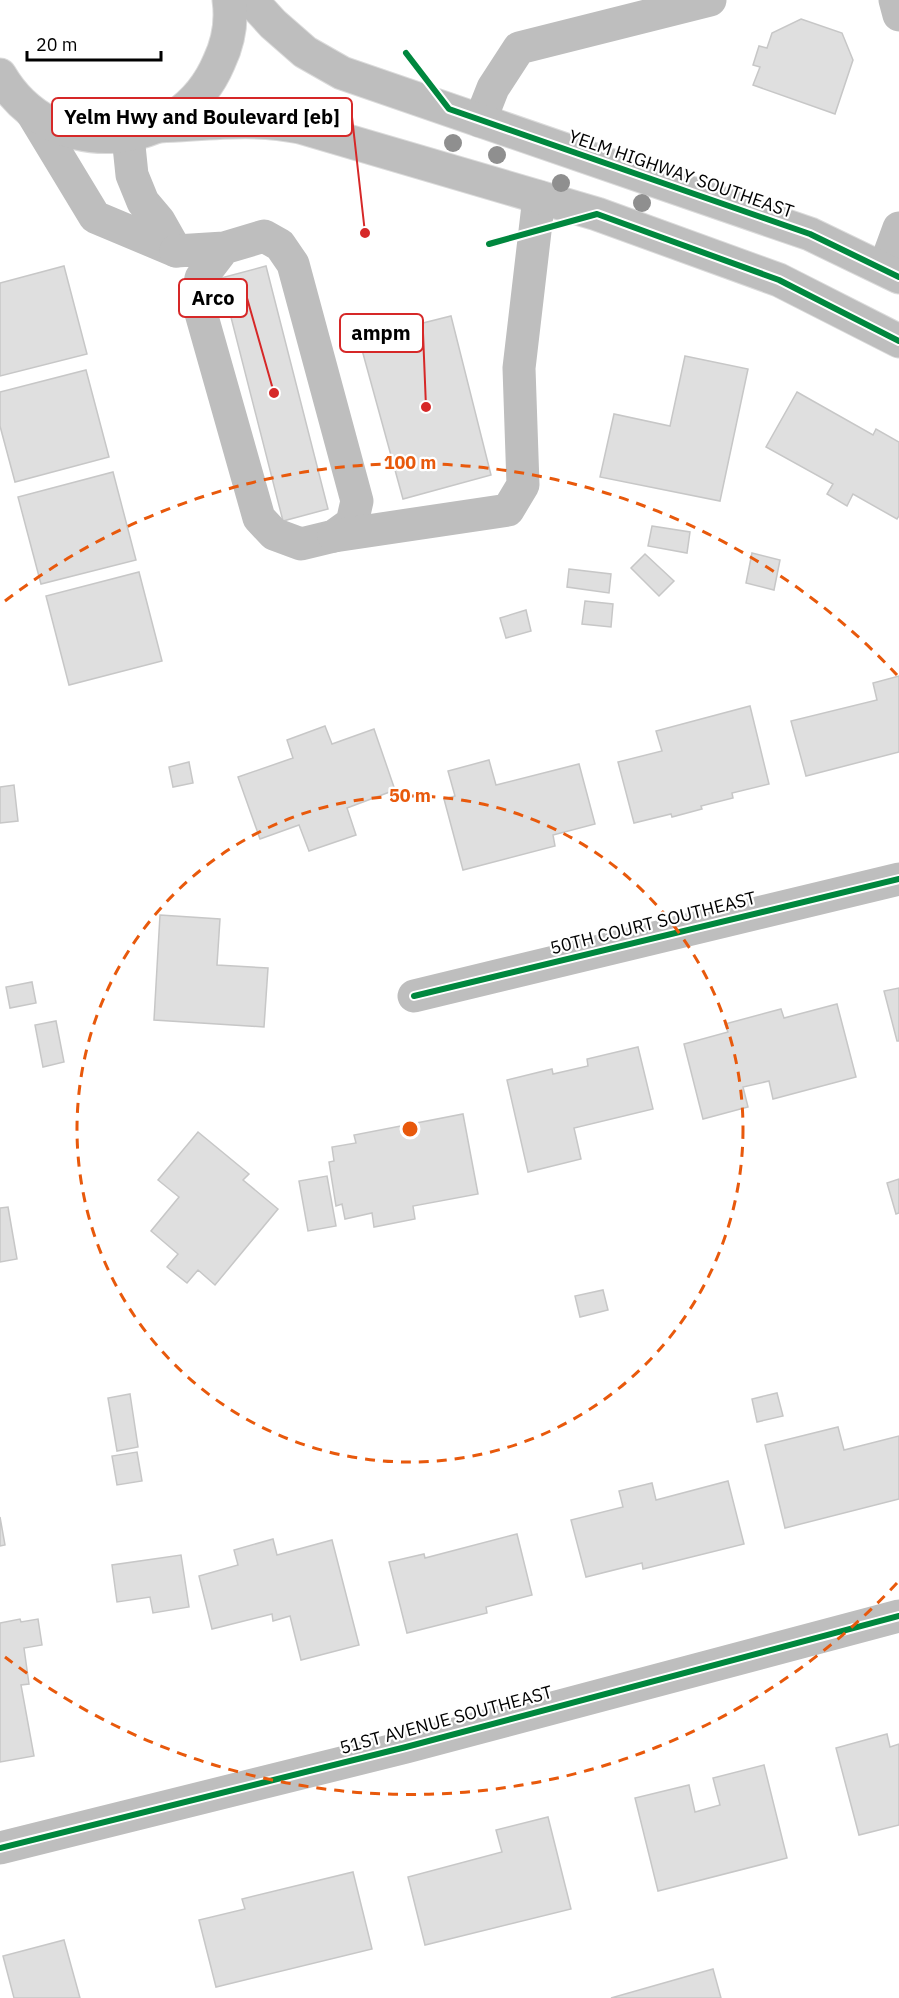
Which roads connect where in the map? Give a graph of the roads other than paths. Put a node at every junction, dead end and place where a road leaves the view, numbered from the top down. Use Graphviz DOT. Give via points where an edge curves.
graph roads {
  1 [pos="229,0"];
  2 [pos="251,0"];
  3 [pos="710,0"];
  4 [pos="895,0"];
  5 [pos="899,15"];
  6 [pos="0,75"];
  7 [pos="32,113"];
  8 [pos="480,121"];
  9 [pos="160,126"];
  10 [pos="128,136"];
  11 [pos="538,197"];
  12 [pos="899,228"];
  13 [pos="225,248"];
  14 [pos="176,251"];
  15 [pos="891,273"];
  16 [pos="899,341"];
  17 [pos="333,536"];
  18 [pos="899,879"];
  19 [pos="414,996"];
  20 [pos="899,1616"];
  21 [pos="0,1848"];
  1 -- 9 [label="main road" via="226,46 213,78 190,106"];
  2 -- 8 [label="main road, YELM HIGHWAY SOUTHEAST" via="305,52 342,73"];
  3 -- 8 [label="main road" via="519,48 493,88"];
  4 -- 5 [label="main road"];
  6 -- 7 [label="main road"];
  7 -- 10 [label="main road" via="62,130 94,138"];
  7 -- 14 [label="main road" via="95,217"];
  8 -- 15 [label="main road, YELM HIGHWAY SOUTHEAST" via="810,234"];
  9 -- 10 [label="main road"];
  9 -- 11 [label="main road" via="240,120 277,122"];
  10 -- 14 [label="main road" via="132,175 142,202 159,221"];
  11 -- 16 [label="main road" via="597,214 779,280"];
  11 -- 17 [label="main road" via="519,368 523,485 508,510"];
  12 -- 15 [label="main road"];
  13 -- 14 [label="main road"];
  13 -- 17 [label="main road" via="201,278 196,299 259,518 274,534 301,544"];
  13 -- 17 [label="main road" via="264,236 280,245 293,264 357,501 351,523"];
  18 -- 19 [label="main road, 50TH COURT SOUTHEAST"];
  20 -- 21 [label="main road, 51ST AVENUE SOUTHEAST" via="406,1747"];
}
